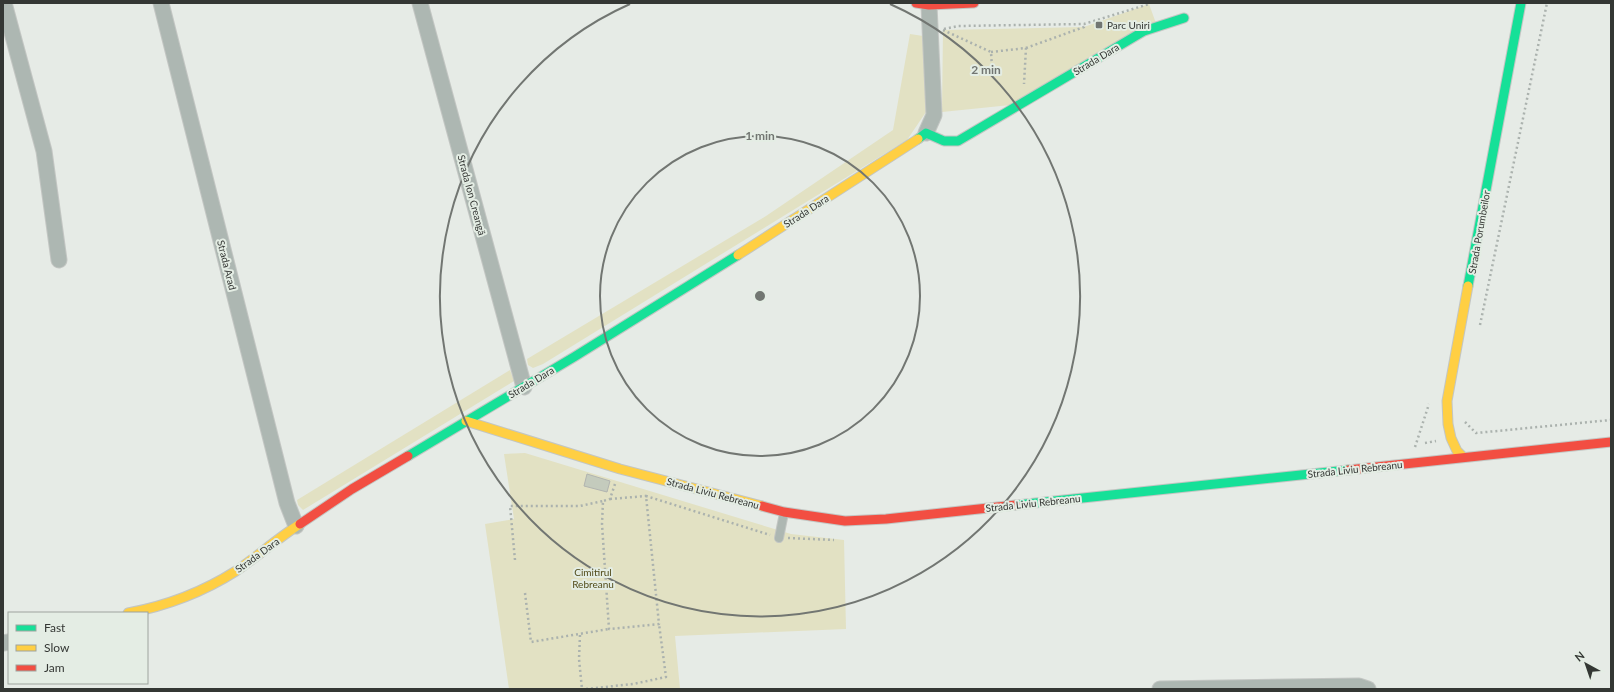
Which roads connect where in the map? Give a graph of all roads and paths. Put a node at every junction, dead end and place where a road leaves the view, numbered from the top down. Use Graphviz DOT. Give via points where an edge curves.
graph roads {
  1 [pos="4,3"];
  2 [pos="161,3"];
  3 [pos="420,3"];
  4 [pos="920,3"];
  5 [pos="974,3"];
  6 [pos="1521,3"];
  7 [pos="1547,3"];
  8 [pos="1149,4"];
  9 [pos="1184,18"];
  10 [pos="1084,24"];
  11 [pos="1026,48"];
  12 [pos="991,52"];
  13 [pos="992,68"];
  14 [pos="1024,87"];
  15 [pos="926,133"];
  16 [pos="59,260"];
  17 [pos="1478,332"];
  18 [pos="524,387"];
  19 [pos="1460,418"];
  20 [pos="1611,420"];
  21 [pos="466,421"];
  22 [pos="1611,442"];
  23 [pos="1463,457"];
  24 [pos="620,469"];
  25 [pos="646,496"];
  26 [pos="610,498"];
  27 [pos="604,501"];
  28 [pos="784,512"];
  29 [pos="296,526"];
  30 [pos="779,538"];
  31 [pos="834,540"];
  32 [pos="516,560"];
  33 [pos="525,593"];
  34 [pos="134,612"];
  35 [pos="659,624"];
  36 [pos="609,629"];
  37 [pos="580,635"];
  38 [pos="582,689"];
  39 [pos="586,689"];
  40 [pos="1160,689"];
  41 [pos="1368,689"];
  1 -- 16 [label="street" via="44,151"];
  2 -- 29 [label="street, Strada Arad" via="287,503"];
  3 -- 18 [label="street, Strada Ion Creangă"];
  4 -- 5 [label="street"];
  4 -- 15 [label="street" via="934,115"];
  6 -- 23 [label="street, Strada Porumbeilor" via="1447,401 1451,438 1455,449"];
  7 -- 17 [label="path"];
  8 -- 10 [label="path"];
  9 -- 15 [label="street, Strada Dara" via="1144,31 958,142 944,141"];
  10 -- 11 [label="path" via="1084,27"];
  10 -- 12 [label="path" via="958,26 943,30"];
  11 -- 12 [label="path"];
  11 -- 14 [label="path"];
  12 -- 13 [label="path"];
  15 -- 18 [label="street, Strada Dara" via="724,264"];
  18 -- 21 [label="street, Strada Dara"];
  19 -- 20 [label="path" via="1476,433"];
  21 -- 24 [label="street, Strada Liviu Rebreanu"];
  21 -- 29 [label="street, Strada Dara" via="352,489"];
  22 -- 23 [label="street, Strada Liviu Rebreanu"];
  23 -- 28 [label="street, Strada Liviu Rebreanu" via="886,519 845,521"];
  24 -- 26 [label="path"];
  24 -- 28 [label="street, Strada Liviu Rebreanu"];
  25 -- 26 [label="path"];
  25 -- 30 [label="path"];
  25 -- 35 [label="path"];
  26 -- 27 [label="path"];
  27 -- 32 [label="path" via="580,506 510,506"];
  27 -- 36 [label="path" via="602,524"];
  28 -- 30 [label="lane"];
  29 -- 34 [label="street, Strada Dara" via="235,572 191,595"];
  30 -- 31 [label="path"];
  33 -- 37 [label="path" via="531,642"];
  35 -- 36 [label="path"];
  35 -- 39 [label="path" via="666,678"];
  36 -- 37 [label="path"];
  37 -- 38 [label="path"];
  40 -- 41 [label="street" via="1360,686"];
}
